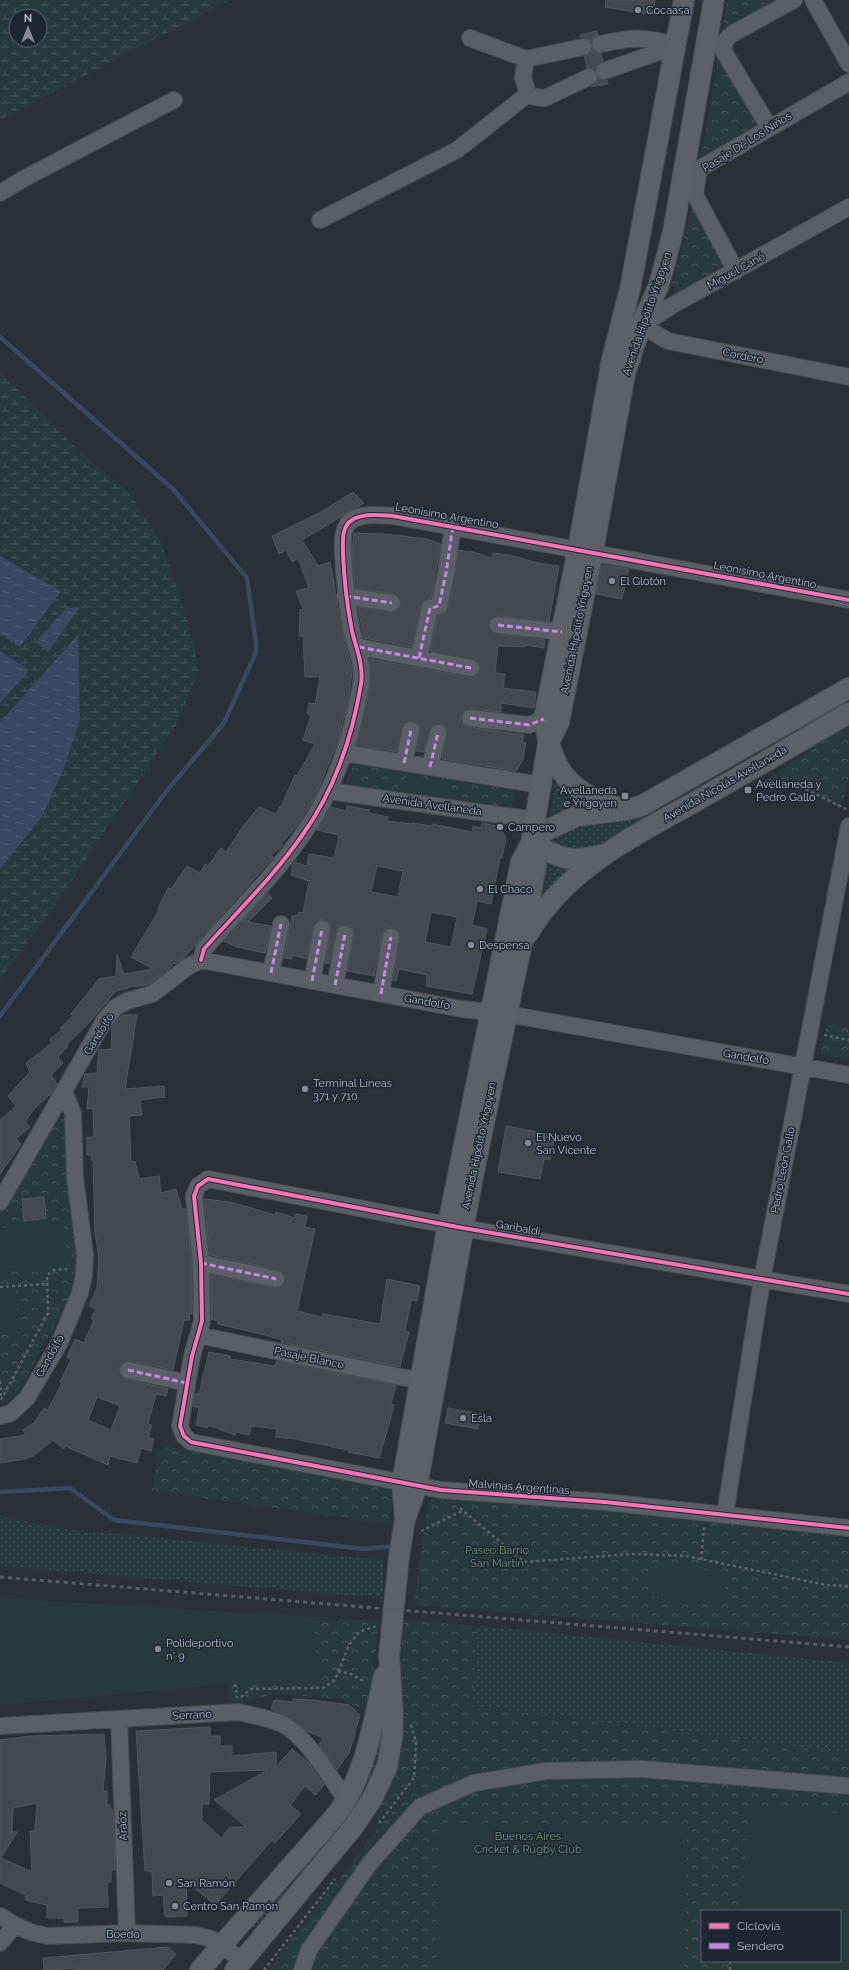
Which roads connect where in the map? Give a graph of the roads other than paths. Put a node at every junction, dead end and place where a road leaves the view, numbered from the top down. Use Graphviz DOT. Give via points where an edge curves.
graph roads {
  1 [pos="684,0"];
  2 [pos="714,0"];
  3 [pos="794,0"];
  4 [pos="813,0"];
  5 [pos="470,38"];
  6 [pos="600,44"];
  7 [pos="676,46"];
  8 [pos="583,47"];
  9 [pos="705,51"];
  10 [pos="526,59"];
  11 [pos="849,64"];
  12 [pos="604,70"];
  13 [pos="589,77"];
  14 [pos="849,82"];
  15 [pos="528,94"];
  16 [pos="174,100"];
  17 [pos="769,127"];
  18 [pos="0,193"];
  19 [pos="849,207"];
  20 [pos="320,220"];
  21 [pos="736,271"];
  22 [pos="621,322"];
  23 [pos="641,325"];
  24 [pos="849,377"];
  25 [pos="453,526"];
  26 [pos="586,550"];
  27 [pos="346,596"];
  28 [pos="849,600"];
  29 [pos="392,603"];
  30 [pos="498,625"];
  31 [pos="562,632"];
  32 [pos="359,647"];
  33 [pos="419,658"];
  34 [pos="471,668"];
  35 [pos="849,688"];
  36 [pos="849,713"];
  37 [pos="470,718"];
  38 [pos="544,719"];
  39 [pos="411,730"];
  40 [pos="438,733"];
  41 [pos="548,744"];
  42 [pos="344,753"];
  43 [pos="404,763"];
  44 [pos="430,767"];
  45 [pos="541,785"];
  46 [pos="329,790"];
  47 [pos="626,810"];
  48 [pos="535,820"];
  49 [pos="849,826"];
  50 [pos="531,843"];
  51 [pos="847,854"];
  52 [pos="601,855"];
  53 [pos="281,924"];
  54 [pos="322,929"];
  55 [pos="346,934"];
  56 [pos="391,937"];
  57 [pos="522,943"];
  58 [pos="201,960"];
  59 [pos="271,973"];
  60 [pos="312,981"];
  61 [pos="335,985"];
  62 [pos="381,994"];
  63 [pos="499,1013"];
  64 [pos="803,1066"];
  65 [pos="849,1075"];
  66 [pos="64,1092"];
  67 [pos="0,1202"];
  68 [pos="455,1226"];
  69 [pos="201,1263"];
  70 [pos="276,1279"];
  71 [pos="762,1280"];
  72 [pos="849,1294"];
  73 [pos="198,1335"];
  74 [pos="128,1370"];
  75 [pos="421,1381"];
  76 [pos="187,1383"];
  77 [pos="0,1416"];
  78 [pos="409,1484"];
  79 [pos="725,1515"];
  80 [pos="849,1528"];
  81 [pos="389,1655"];
  82 [pos="119,1719"];
  83 [pos="0,1726"];
  84 [pos="849,1786"];
  85 [pos="347,1801"];
  86 [pos="0,1916"];
  87 [pos="15,1925"];
  88 [pos="127,1933"];
  89 [pos="0,1943"];
  90 [pos="223,1946"];
  91 [pos="239,1966"];
  92 [pos="200,1970"];
  93 [pos="302,1970"];
  1 -- 7 [label="main road, Avenida Hipólito Yrigoyen"];
  2 -- 9 [label="main road, Avenida Hipólito Yrigoyen"];
  3 -- 17 [label="street" via="732,34 723,45 724,52"];
  4 -- 11 [label="street"];
  5 -- 10 [label="street"];
  6 -- 7 [label="street" via="639,38 655,39"];
  7 -- 9 [label="main road"];
  7 -- 12 [label="street"];
  7 -- 22 [label="main road, Avenida Hipólito Yrigoyen" via="630,289"];
  8 -- 10 [label="street"];
  9 -- 23 [label="main road, Avenida Hipólito Yrigoyen" via="673,232 659,285"];
  10 -- 15 [label="street" via="523,77"];
  13 -- 15 [label="street" via="545,98 535,98"];
  14 -- 17 [label="street, Pasaje De Los Niños"];
  15 -- 20 [label="street" via="457,150"];
  16 -- 18 [label="street"];
  17 -- 21 [label="street, Pasaje De Los Niños" via="699,169 695,195"];
  19 -- 21 [label="street, Miguel Cané"];
  21 -- 23 [label="street, Miguel Cané"];
  22 -- 23 [label="street"];
  22 -- 26 [label="main road, Avenida Hipólito Yrigoyen" via="612,360"];
  23 -- 24 [label="street, Cordero" via="668,341"];
  23 -- 26 [label="main road, Avenida Hipólito Yrigoyen" via="625,374"];
  25 -- 26 [label="street, Leonisimo Argentino"];
  25 -- 27 [label="street, Leonisimo Argentino" via="394,516 374,515 352,519 343,534"];
  25 -- 33 [label="street" via="439,606 430,608"];
  26 -- 28 [label="street, Leonisimo Argentino"];
  26 -- 31 [label="main road, Avenida Hipólito Yrigoyen"];
  26 -- 41 [label="main road, Avenida Hipólito Yrigoyen" via="559,722"];
  27 -- 29 [label="street"];
  27 -- 42 [label="street, Leonisimo Argentino" via="362,675"];
  30 -- 31 [label="street"];
  31 -- 38 [label="main road, Avenida Hipólito Yrigoyen"];
  32 -- 33 [label="street"];
  33 -- 34 [label="street"];
  35 -- 47 [label="main road, Avenida Nicolás Avellaneda" via="662,795 641,806"];
  36 -- 52 [label="main road, Avenida Nicolás Avellaneda"];
  37 -- 38 [label="street" via="529,726"];
  38 -- 41 [label="main road, Avenida Hipólito Yrigoyen"];
  39 -- 43 [label="street"];
  40 -- 44 [label="street"];
  41 -- 45 [label="main road, Avenida Hipólito Yrigoyen"];
  41 -- 47 [label="main road" via="561,773 577,789 598,801"];
  42 -- 43 [label="street"];
  42 -- 46 [label="street, Leonisimo Argentino"];
  43 -- 44 [label="street"];
  44 -- 45 [label="street"];
  45 -- 48 [label="main road, Avenida Hipólito Yrigoyen"];
  46 -- 48 [label="street, Avenida Avellaneda"];
  46 -- 58 [label="street, Leonisimo Argentino" via="302,837 204,949"];
  47 -- 50 [label="main road, Avenida Nicolás Avellaneda" via="577,816 547,830"];
  48 -- 50 [label="main road, Avenida Hipólito Yrigoyen"];
  49 -- 51 [label="street, Pedro León Gallo"];
  50 -- 52 [label="main road, Avenida Nicolás Avellaneda" via="555,855 573,860"];
  50 -- 57 [label="main road, Avenida Hipólito Yrigoyen" via="536,865"];
  50 -- 63 [label="main road, Avenida Hipólito Yrigoyen" via="521,862"];
  51 -- 64 [label="street, Pedro León Gallo"];
  52 -- 57 [label="main road, Avenida Nicolás Avellaneda" via="561,889 539,915"];
  53 -- 59 [label="street"];
  54 -- 60 [label="street"];
  55 -- 61 [label="street"];
  56 -- 62 [label="street"];
  57 -- 63 [label="main road, Avenida Hipólito Yrigoyen"];
  58 -- 59 [label="street, Gandolfo"];
  58 -- 66 [label="street, Gandolfo" via="152,994 116,1007 104,1021"];
  59 -- 60 [label="street, Gandolfo"];
  60 -- 61 [label="street, Gandolfo"];
  61 -- 62 [label="street, Gandolfo"];
  62 -- 63 [label="street, Gandolfo"];
  63 -- 64 [label="street, Gandolfo"];
  63 -- 68 [label="main road, Avenida Hipólito Yrigoyen"];
  64 -- 65 [label="street, Gandolfo"];
  64 -- 71 [label="street, Pedro León Gallo"];
  66 -- 67 [label="street, Gandolfo"];
  66 -- 77 [label="street, Gandolfo" via="73,1113 75,1177 85,1268 80,1293 59,1344 27,1398 11,1413"];
  68 -- 69 [label="street, Garibaldi" via="208,1179 198,1186 194,1196"];
  68 -- 71 [label="street, Garibaldi"];
  68 -- 75 [label="main road, Avenida Hipólito Yrigoyen"];
  68 -- 78 [label="main road, Avenida Hipólito Yrigoyen"];
  69 -- 70 [label="street"];
  69 -- 73 [label="street" via="202,1321"];
  71 -- 72 [label="street, Garibaldi"];
  71 -- 79 [label="street, Pedro León Gallo"];
  73 -- 75 [label="street, Pasaje Blanco"];
  73 -- 76 [label="street"];
  74 -- 76 [label="street"];
  75 -- 78 [label="main road, Avenida Hipólito Yrigoyen"];
  76 -- 78 [label="street, Malvinas Argentinas" via="180,1426 184,1436 191,1442"];
  78 -- 79 [label="street, Malvinas Argentinas" via="441,1490 605,1502"];
  78 -- 81 [label="main road, Avenida Hipólito Yrigoyen" via="398,1557"];
  79 -- 80 [label="street, Malvinas Argentinas"];
  81 -- 85 [label="main road, Avenida Hipólito Yrigoyen" via="364,1761"];
  81 -- 91 [label="main road, Avenida Hipólito Yrigoyen" via="392,1739 387,1767 372,1799 354,1826"];
  82 -- 83 [label="street, Serrano"];
  82 -- 85 [label="street, Serrano" via="238,1712 265,1717 284,1725 300,1736"];
  82 -- 88 [label="street, Aráoz"];
  84 -- 93 [label="street" via="641,1769 546,1771 474,1783 420,1807 370,1864 309,1950"];
  85 -- 90 [label="main road, Avenida Hipólito Yrigoyen"];
  86 -- 87 [label="street, Boedo"];
  87 -- 88 [label="street, Boedo" via="48,1936"];
  87 -- 89 [label="street"];
  88 -- 90 [label="street, Boedo" via="195,1935"];
  90 -- 91 [label="street, Boedo"];
  90 -- 92 [label="main road, Avenida Hipólito Yrigoyen"];
}
